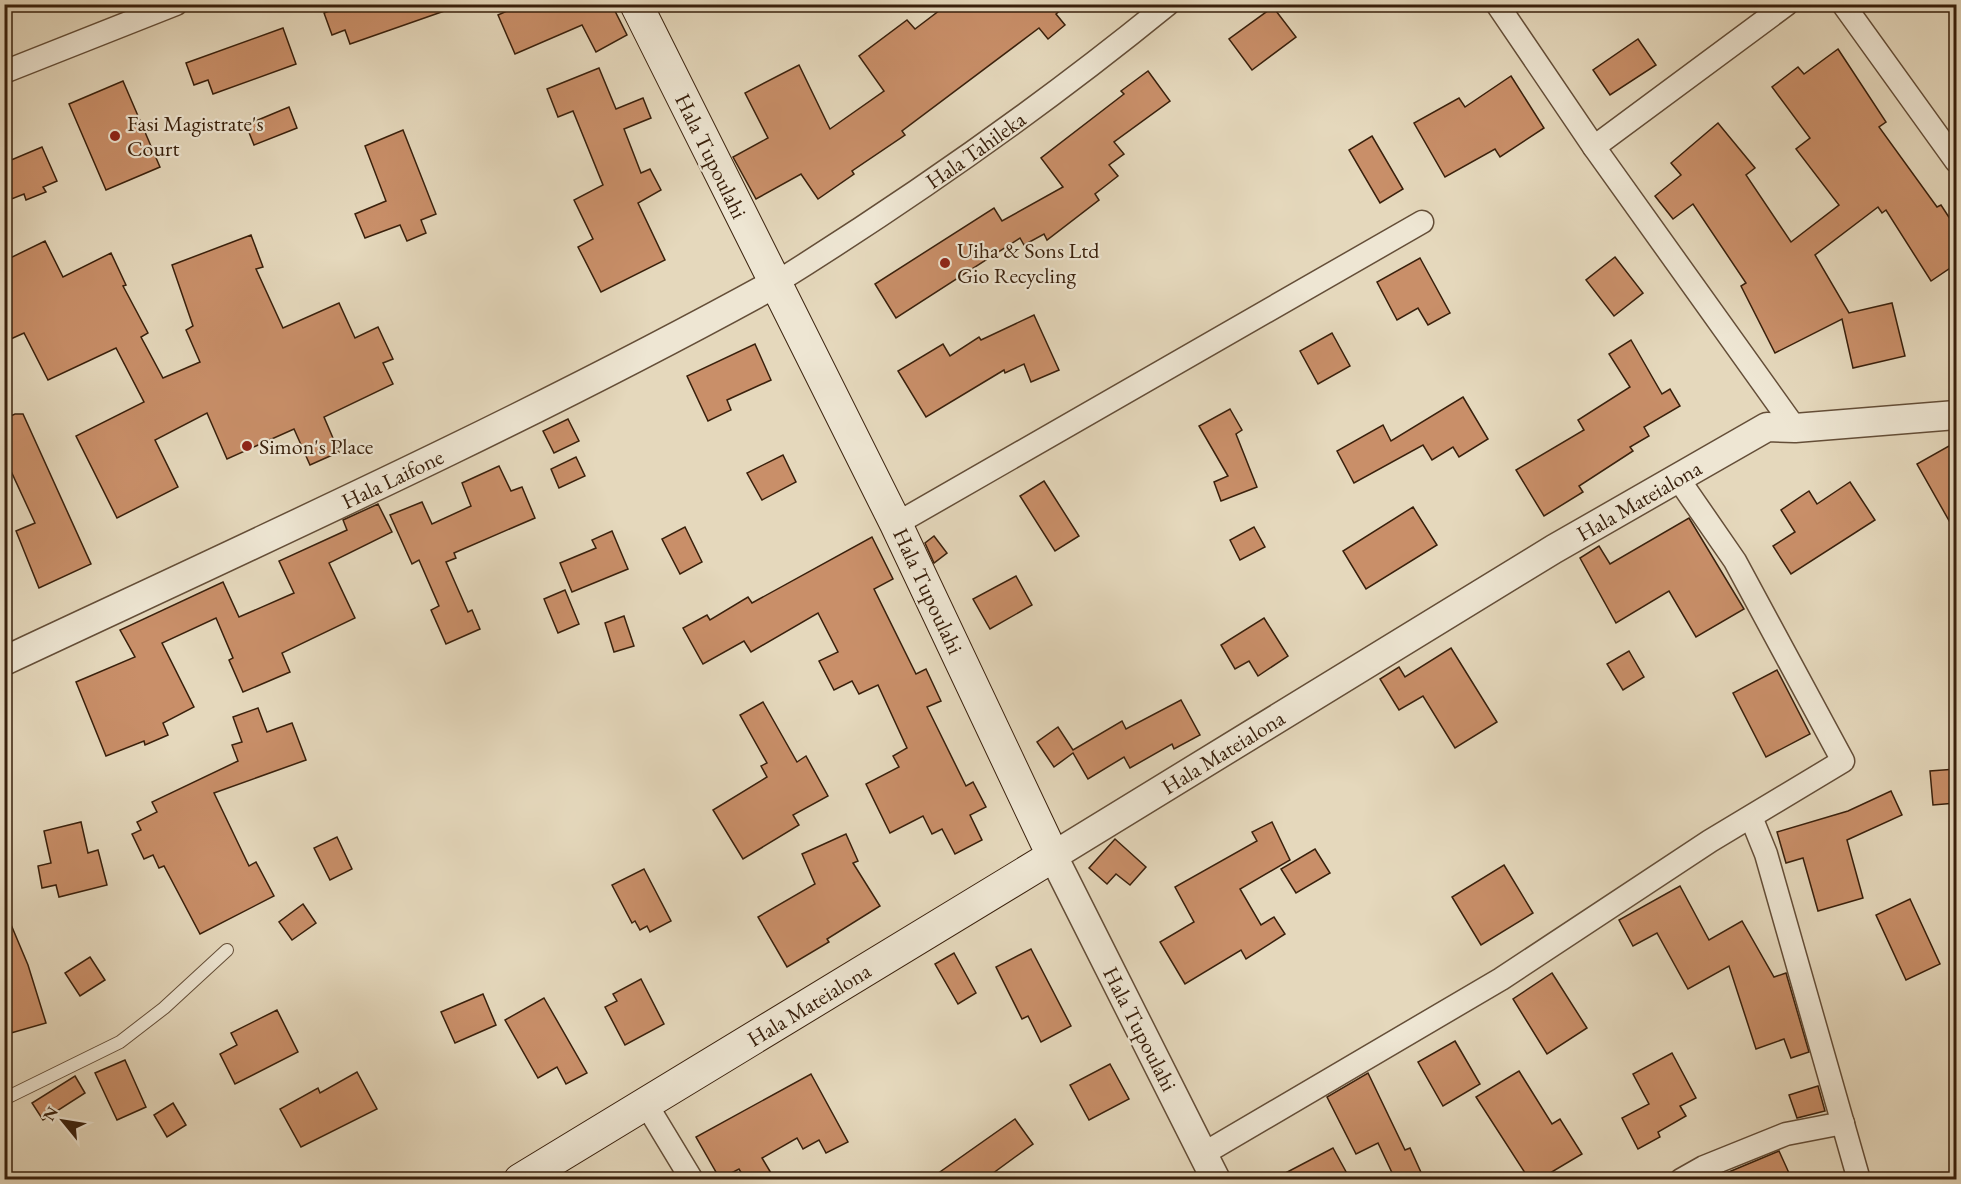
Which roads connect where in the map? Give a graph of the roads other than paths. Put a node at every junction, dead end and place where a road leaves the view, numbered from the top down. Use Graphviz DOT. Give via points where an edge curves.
graph roads {
  1 [pos="176,4"];
  2 [pos="636,4"];
  3 [pos="1167,4"];
  4 [pos="1497,4"];
  5 [pos="1786,4"];
  6 [pos="1843,4"];
  7 [pos="4,72"];
  8 [pos="1594,147"];
  9 [pos="1956,161"];
  10 [pos="1422,222"];
  11 [pos="774,284"];
  12 [pos="1956,415"];
  13 [pos="1796,428"];
  14 [pos="1677,477"];
  15 [pos="896,524"];
  16 [pos="4,661"];
  17 [pos="1751,817"];
  18 [pos="1053,856"];
  19 [pos="227,950"];
  20 [pos="4,1099"];
  21 [pos="646,1104"];
  22 [pos="1843,1123"];
  23 [pos="1203,1154"];
  24 [pos="520,1179"];
  25 [pos="692,1179"];
  26 [pos="1216,1179"];
  27 [pos="1681,1179"];
  28 [pos="1859,1179"];
  1 -- 7 [label="street"];
  2 -- 11 [label="main road, Hala Tupoulahi"];
  3 -- 11 [label="street, Hala Tahileka" via="1061,88"];
  4 -- 8 [label="street"];
  5 -- 8 [label="street"];
  6 -- 9 [label="street"];
  8 -- 13 [label="street"];
  10 -- 15 [label="street"];
  11 -- 15 [label="main road, Hala Tupoulahi"];
  11 -- 16 [label="street, Hala Laifone" via="639,356"];
  12 -- 13 [label="street, Hala Mateialona"];
  13 -- 14 [label="street, Hala Mateialona" via="1767,427"];
  14 -- 17 [label="street" via="1735,561 1843,761"];
  14 -- 18 [label="street, Hala Mateialona"];
  15 -- 18 [label="main road, Hala Tupoulahi"];
  17 -- 22 [label="street" via="1766,854"];
  17 -- 23 [label="street" via="1501,979"];
  18 -- 21 [label="main road, Hala Mateialona"];
  18 -- 23 [label="street, Hala Tupoulahi"];
  19 -- 20 [label="lane" via="120,1042"];
  21 -- 24 [label="main road, Hala Mateialona"];
  21 -- 25 [label="street"];
  22 -- 27 [label="street" via="1786,1134"];
  22 -- 28 [label="street"];
  23 -- 26 [label="street, Hala Tupoulahi"];
}
